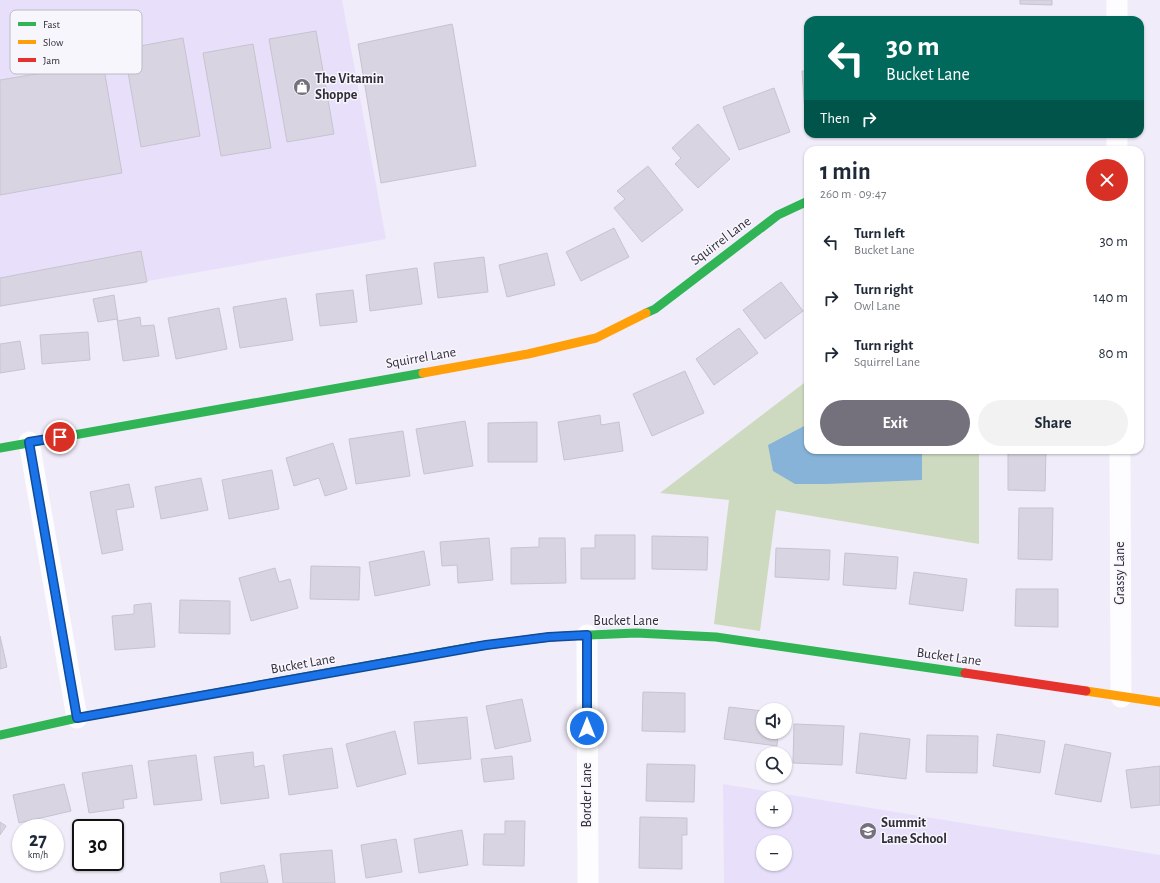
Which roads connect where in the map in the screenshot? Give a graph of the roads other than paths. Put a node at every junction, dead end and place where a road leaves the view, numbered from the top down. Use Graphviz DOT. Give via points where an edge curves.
graph roads {
  1 [pos="1117,0"];
  2 [pos="1117,16"];
  3 [pos="804,203"];
  4 [pos="29,442"];
  5 [pos="0,448"];
  6 [pos="1120,454"];
  7 [pos="587,635"];
  8 [pos="1121,697"];
  9 [pos="1160,702"];
  10 [pos="77,718"];
  11 [pos="0,735"];
  12 [pos="588,883"];
  1 -- 2 [label="street"];
  3 -- 4 [label="street, Squirrel Lane" via="778,215 655,309 596,338 528,354"];
  4 -- 5 [label="street, Squirrel Lane"];
  4 -- 10 [label="street"];
  6 -- 8 [label="street, Grassy Lane"];
  7 -- 8 [label="street, Bucket Lane" via="636,633 716,637"];
  7 -- 10 [label="street, Bucket Lane" via="486,645"];
  7 -- 12 [label="street, Border Lane"];
  8 -- 9 [label="street, Bucket Lane"];
  10 -- 11 [label="street, Bucket Lane"];
}
